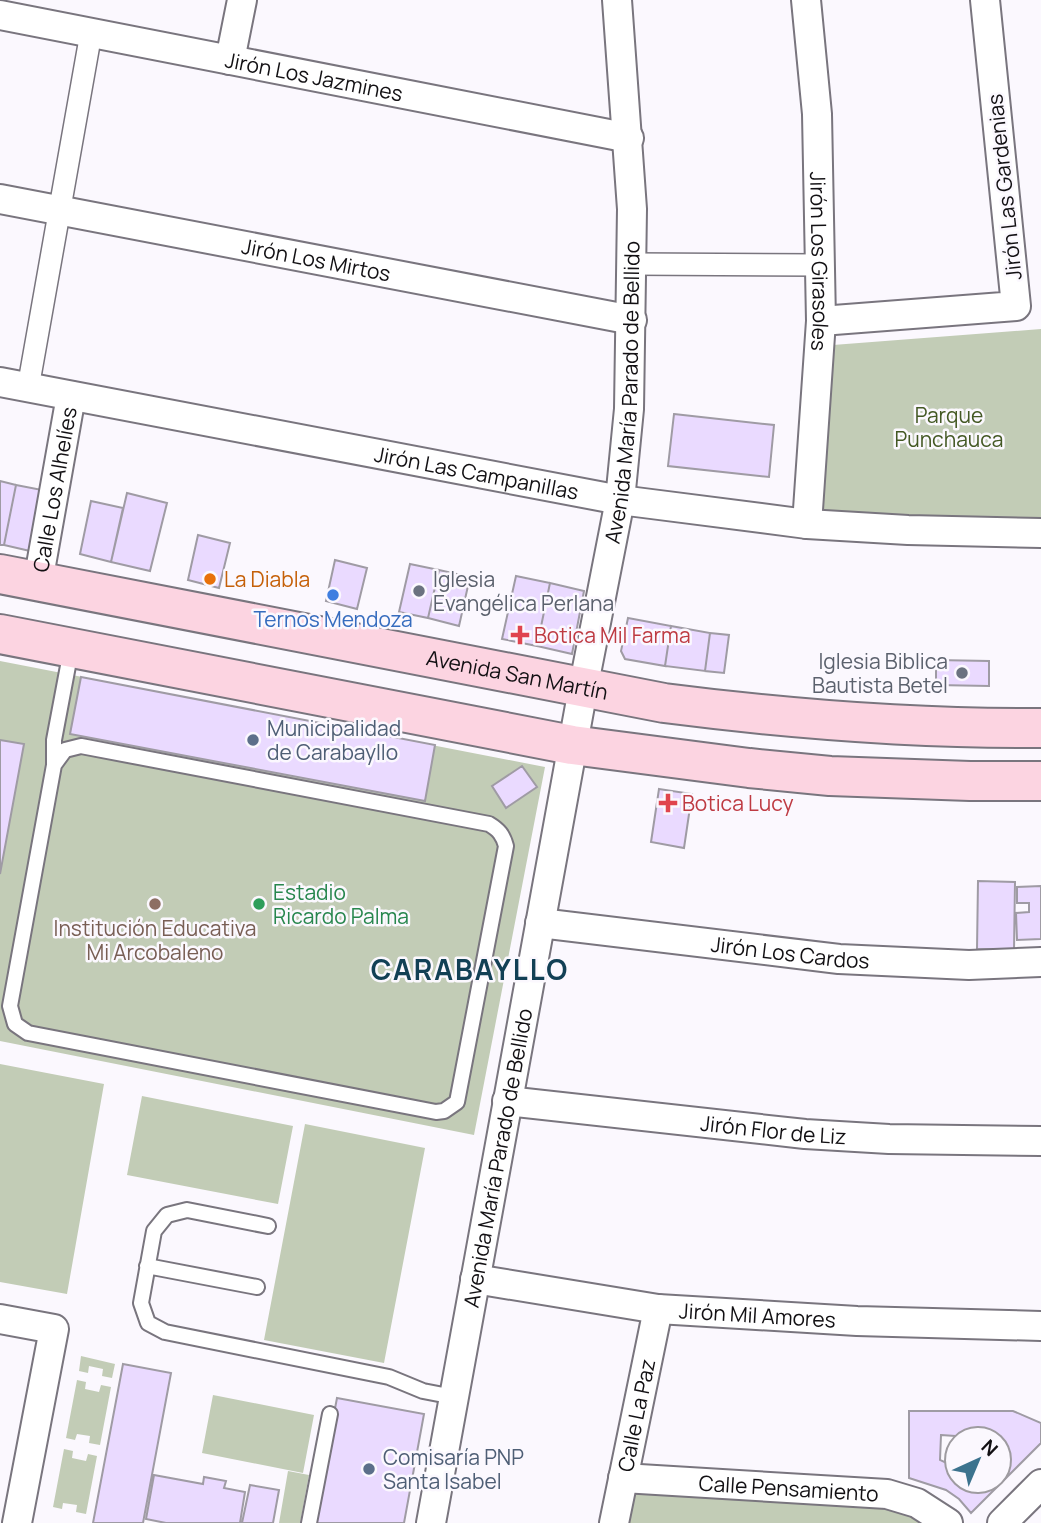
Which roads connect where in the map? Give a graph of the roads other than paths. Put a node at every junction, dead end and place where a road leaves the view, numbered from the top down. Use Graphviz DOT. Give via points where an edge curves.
graph roads {
  1 [pos="242,0"];
  2 [pos="617,0"];
  3 [pos="806,0"];
  4 [pos="985,0"];
  5 [pos="0,15"];
  6 [pos="91,33"];
  7 [pos="230,60"];
  8 [pos="629,138"];
  9 [pos="0,199"];
  10 [pos="60,210"];
  11 [pos="632,264"];
  12 [pos="820,265"];
  13 [pos="632,320"];
  14 [pos="821,321"];
  15 [pos="0,382"];
  16 [pos="28,388"];
  17 [pos="71,396"];
  18 [pos="620,500"];
  19 [pos="807,524"];
  20 [pos="1041,533"];
  21 [pos="0,574"];
  22 [pos="38,582"];
  23 [pos="0,634"];
  24 [pos="71,648"];
  25 [pos="583,689"];
  26 [pos="1041,727"];
  27 [pos="572,745"];
  28 [pos="54,765"];
  29 [pos="1041,781"];
  30 [pos="540,923"];
  31 [pos="1041,962"];
  32 [pos="508,1101"];
  33 [pos="1041,1141"];
  34 [pos="268,1226"];
  35 [pos="148,1266"];
  36 [pos="475,1279"];
  37 [pos="257,1287"];
  38 [pos="658,1308"];
  39 [pos="0,1319"];
  40 [pos="1041,1326"];
  41 [pos="454,1397"];
  42 [pos="330,1414"];
  43 [pos="623,1478"];
  44 [pos="1041,1484"];
  45 [pos="17,1523"];
  46 [pos="309,1523"];
  47 [pos="430,1523"];
  48 [pos="614,1523"];
  49 [pos="948,1523"];
  50 [pos="1002,1523"];
  1 -- 7 [label="street"];
  2 -- 8 [label="street, Avenida María Parado de Bellido"];
  3 -- 12 [label="street, Jirón Los Girasoles" via="817,114"];
  4 -- 14 [label="street, Jirón Las Gardenias" via="1016,306"];
  5 -- 6 [label="street, Jirón Los Jazmines"];
  6 -- 7 [label="street, Jirón Los Jazmines"];
  6 -- 10 [label="street"];
  7 -- 8 [label="street, Jirón Los Jazmines"];
  8 -- 11 [label="street, Avenida María Parado de Bellido"];
  9 -- 10 [label="street, Jirón Los Mirtos"];
  10 -- 13 [label="street, Jirón Los Mirtos"];
  10 -- 16 [label="street"];
  11 -- 12 [label="street"];
  11 -- 13 [label="street, Avenida María Parado de Bellido"];
  12 -- 14 [label="street, Jirón Los Girasoles"];
  13 -- 18 [label="street, Avenida María Parado de Bellido"];
  14 -- 19 [label="street, Jirón Los Girasoles"];
  15 -- 16 [label="street, Jirón Las Campanillas"];
  16 -- 17 [label="street, Jirón Las Campanillas"];
  17 -- 18 [label="street, Jirón Las Campanillas"];
  17 -- 22 [label="street, Calle Los Alhelíes"];
  18 -- 19 [label="street, Jirón Las Campanillas"];
  18 -- 25 [label="street, Avenida María Parado de Bellido"];
  19 -- 20 [label="street, Jirón Las Campanillas"];
  21 -- 22 [label="main road, Avenida San Martín"];
  22 -- 25 [label="main road, Avenida San Martín"];
  23 -- 24 [label="main road"];
  24 -- 27 [label="main road"];
  24 -- 28 [label="lane" via="54,740"];
  25 -- 26 [label="main road, Avenida San Martín" via="676,705 825,721"];
  25 -- 27 [label="street, Avenida María Parado de Bellido"];
  27 -- 29 [label="main road" via="830,776"];
  27 -- 30 [label="street, Avenida María Parado de Bellido"];
  28 -- 28 [label="lane" via="10,1006 15,1024 28,1033 436,1112 457,1102 506,846 502,833 489,824 81,746 65,750"];
  30 -- 31 [label="street, Jirón Los Cardos" via="839,959 969,965"];
  30 -- 32 [label="street, Avenida María Parado de Bellido"];
  32 -- 33 [label="street, Jirón Flor de Liz" via="805,1134"];
  32 -- 36 [label="street, Avenida María Parado de Bellido"];
  34 -- 35 [label="lane" via="187,1210 167,1215 154,1231"];
  35 -- 37 [label="lane"];
  35 -- 41 [label="lane" via="141,1303 148,1324 165,1332 389,1377"];
  36 -- 38 [label="street, Jirón Mil Amores"];
  36 -- 41 [label="street, Avenida María Parado de Bellido"];
  38 -- 40 [label="street, Jirón Mil Amores" via="857,1321"];
  38 -- 43 [label="street, Calle La Paz"];
  39 -- 45 [label="street" via="54,1329"];
  41 -- 47 [label="street, Avenida María Parado de Bellido"];
  42 -- 46 [label="lane"];
  43 -- 48 [label="street, Calle La Paz"];
  43 -- 49 [label="street, Calle Pensamiento" via="887,1494 917,1503"];
  44 -- 50 [label="street"];
}
